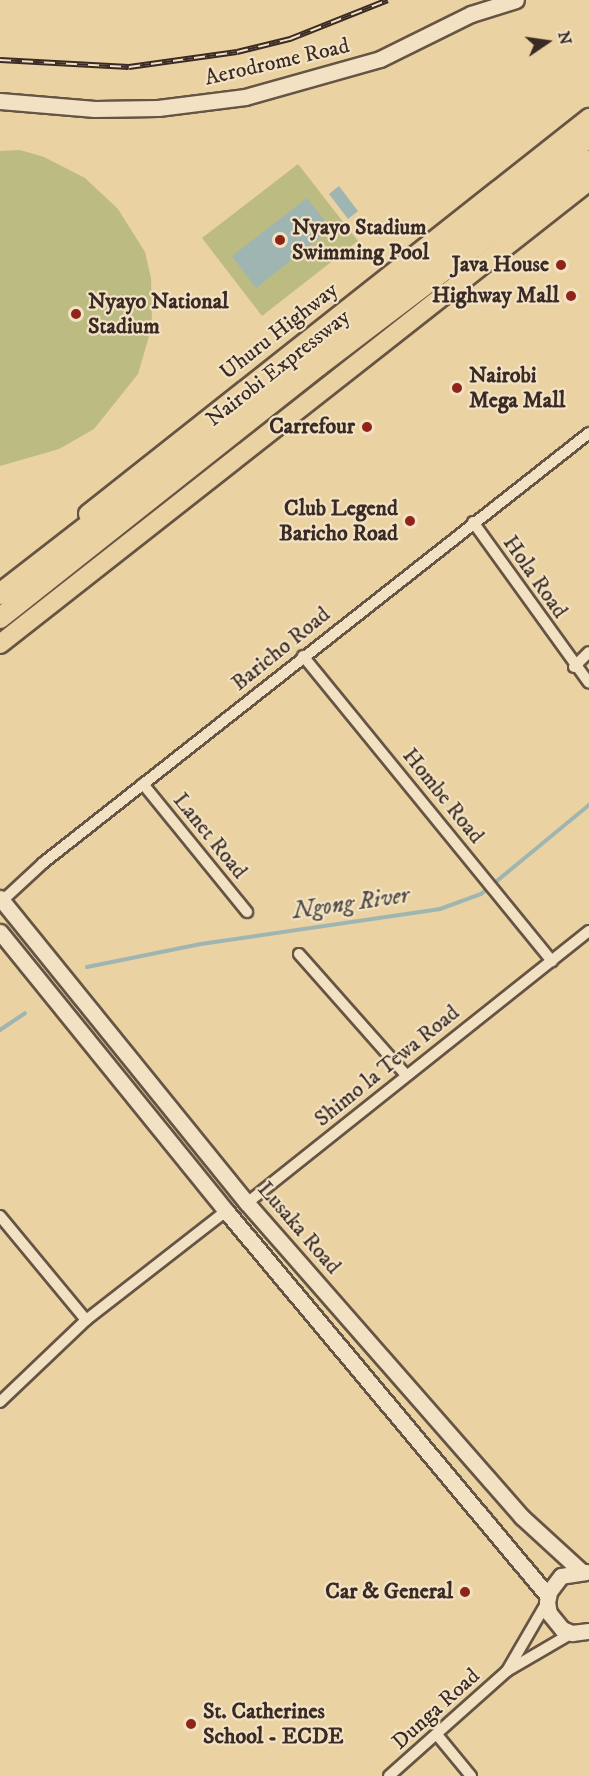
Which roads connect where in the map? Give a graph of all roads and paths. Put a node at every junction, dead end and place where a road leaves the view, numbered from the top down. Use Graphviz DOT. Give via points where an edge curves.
graph roads {
  1 [pos="516,0"];
  2 [pos="0,101"];
  3 [pos="589,118"];
  4 [pos="589,137"];
  5 [pos="589,160"];
  6 [pos="589,181"];
  7 [pos="589,433"];
  8 [pos="473,522"];
  9 [pos="0,585"];
  10 [pos="0,594"];
  11 [pos="0,618"];
  12 [pos="0,644"];
  13 [pos="589,652"];
  14 [pos="303,656"];
  15 [pos="574,667"];
  16 [pos="589,683"];
  17 [pos="143,784"];
  18 [pos="1,900"];
  19 [pos="248,912"];
  20 [pos="589,931"];
  21 [pos="0,932"];
  22 [pos="299,954"];
  23 [pos="552,961"];
  24 [pos="405,1074"];
  25 [pos="247,1203"];
  26 [pos="226,1210"];
  27 [pos="0,1216"];
  28 [pos="86,1320"];
  29 [pos="0,1402"];
  30 [pos="585,1572"];
  31 [pos="548,1599"];
  32 [pos="584,1632"];
  33 [pos="507,1671"];
  34 [pos="438,1736"];
  35 [pos="389,1776"];
  36 [pos="471,1776"];
  1 -- 2 [label="main road, Aerodrome Road" via="471,14 380,59 245,97 158,108 95,109"];
  3 -- 9 [label="highway, Uhuru Highway"];
  4 -- 10 [label="highway, Nairobi Expressway"];
  5 -- 11 [label="highway, Nairobi Expressway" via="318,366"];
  6 -- 12 [label="highway"];
  7 -- 8 [label="street, Baricho Road"];
  8 -- 14 [label="street, Baricho Road"];
  8 -- 15 [label="street, Hola Road"];
  13 -- 15 [label="street"];
  14 -- 17 [label="street, Baricho Road"];
  14 -- 23 [label="street, Hombe Road"];
  15 -- 16 [label="street, Hola Road"];
  17 -- 18 [label="street, Baricho Road"];
  17 -- 19 [label="street, Lanet Road"];
  18 -- 25 [label="main road, Lusaka Road"];
  20 -- 23 [label="street, Shimo la Tewa Road"];
  21 -- 26 [label="main road, Lusaka Road"];
  22 -- 24 [label="street"];
  23 -- 24 [label="street, Shimo la Tewa Road"];
  24 -- 25 [label="street, Shimo la Tewa Road"];
  25 -- 30 [label="main road, Lusaka Road" via="522,1517"];
  26 -- 28 [label="street"];
  26 -- 31 [label="main road, Lusaka Road"];
  27 -- 28 [label="street"];
  28 -- 29 [label="street"];
  30 -- 31 [label="main road" via="561,1576"];
  31 -- 32 [label="main road, Lusaka Road" via="554,1622"];
  31 -- 33 [label="street, Dunga Road"];
  32 -- 33 [label="street, Dunga Road"];
  33 -- 34 [label="street, Dunga Road"];
  34 -- 35 [label="street, Dunga Road"];
  34 -- 36 [label="street"];
}
